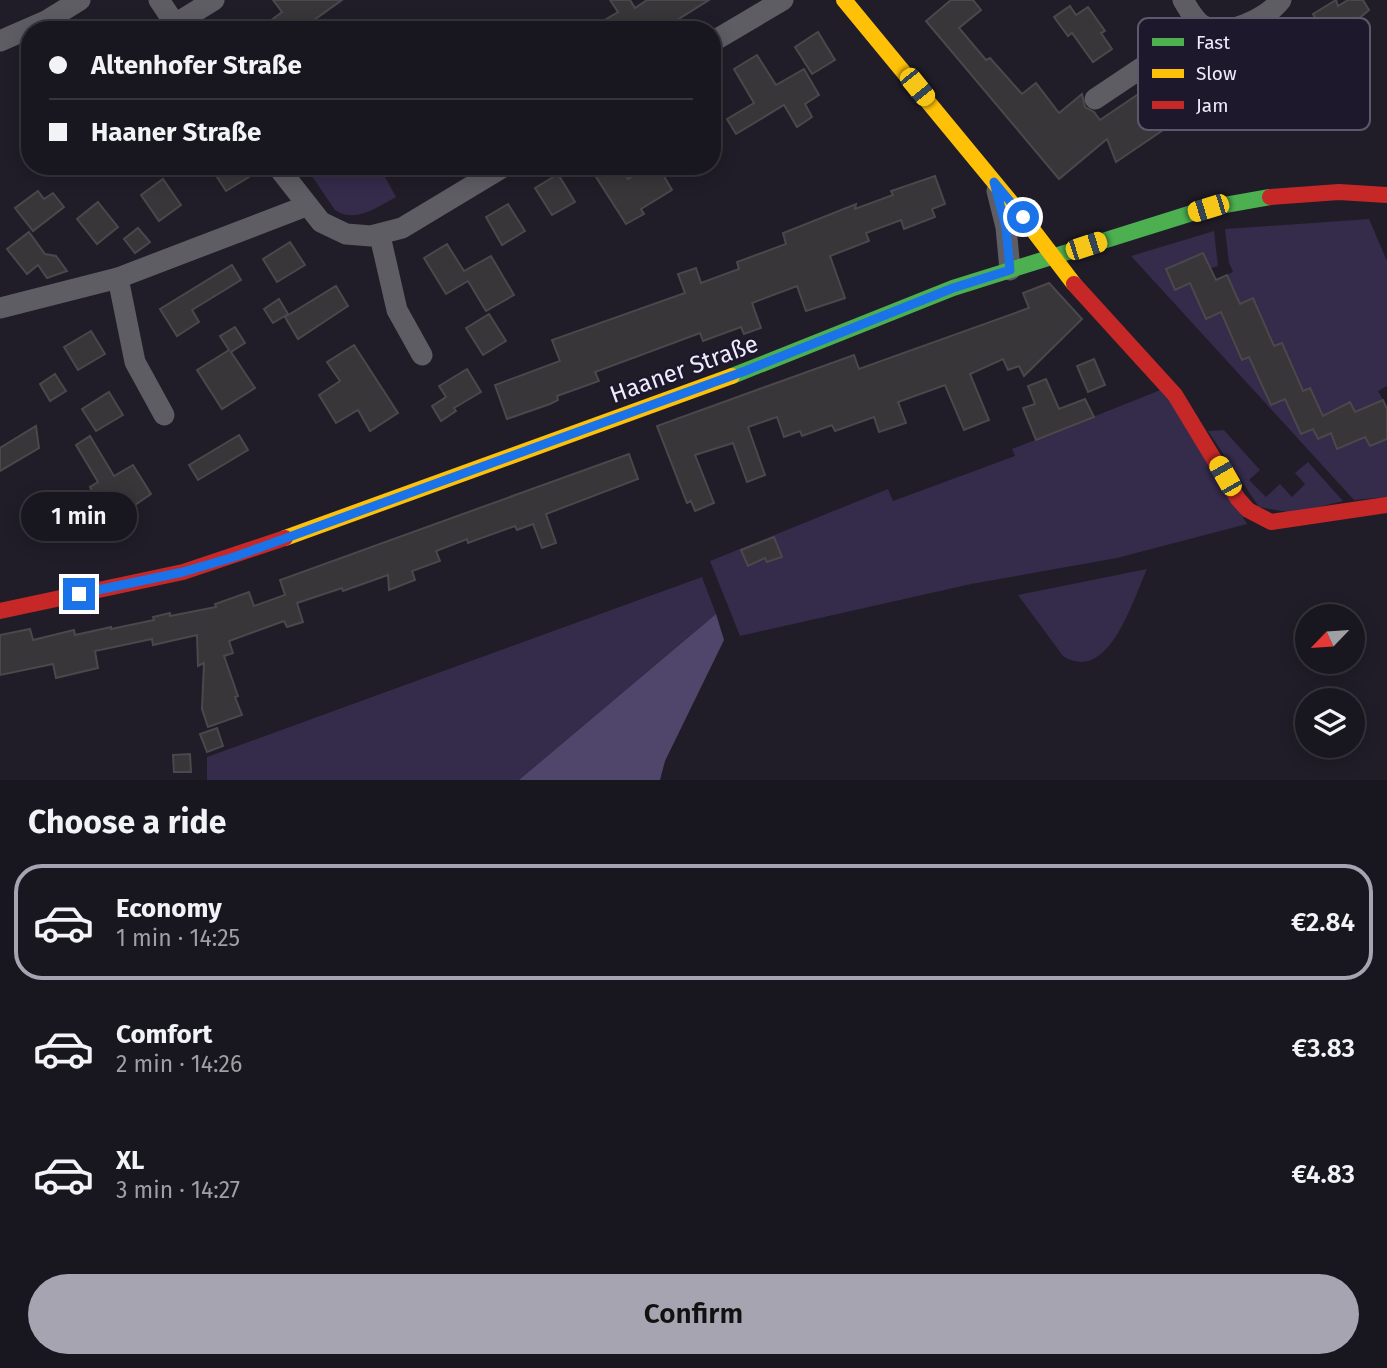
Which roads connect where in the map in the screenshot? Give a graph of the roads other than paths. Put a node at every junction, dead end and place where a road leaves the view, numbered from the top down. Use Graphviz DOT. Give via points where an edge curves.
graph roads {
  1 [pos="80,0"];
  2 [pos="159,0"];
  3 [pos="214,0"];
  4 [pos="783,0"];
  5 [pos="844,0"];
  6 [pos="1183,0"];
  7 [pos="1281,0"];
  8 [pos="1198,18"];
  9 [pos="1258,18"];
  10 [pos="46,21"];
  11 [pos="173,21"];
  12 [pos="185,21"];
  13 [pos="21,32"];
  14 [pos="721,38"];
  15 [pos="0,41"];
  16 [pos="1138,70"];
  17 [pos="1095,99"];
  18 [pos="284,175"];
  19 [pos="490,175"];
  20 [pos="994,182"];
  21 [pos="1387,195"];
  22 [pos="306,206"];
  23 [pos="380,236"];
  24 [pos="1050,257"];
  25 [pos="1010,270"];
  26 [pos="118,278"];
  27 [pos="0,308"];
  28 [pos="422,355"];
  29 [pos="164,415"];
  30 [pos="1387,505"];
  31 [pos="0,611"];
  1 -- 10 [label="street"];
  2 -- 11 [label="street"];
  3 -- 12 [label="street"];
  4 -- 14 [label="street"];
  5 -- 20 [label="main road"];
  6 -- 8 [label="street"];
  7 -- 9 [label="street"];
  13 -- 15 [label="street"];
  16 -- 17 [label="street"];
  18 -- 22 [label="street"];
  19 -- 23 [label="street" via="402,228"];
  20 -- 24 [label="main road"];
  20 -- 25 [label="street" via="1006,227"];
  21 -- 24 [label="main road, Haaner Straße" via="1339,192 1259,198 1208,208"];
  22 -- 23 [label="street" via="337,231"];
  22 -- 26 [label="street"];
  23 -- 28 [label="street" via="397,310"];
  24 -- 25 [label="main road, Haaner Straße"];
  24 -- 30 [label="main road" via="1175,395 1238,499 1261,519 1270,522"];
  25 -- 31 [label="main road, Haaner Straße" via="234,557"];
  26 -- 27 [label="street"];
  26 -- 29 [label="street" via="135,362"];
}
